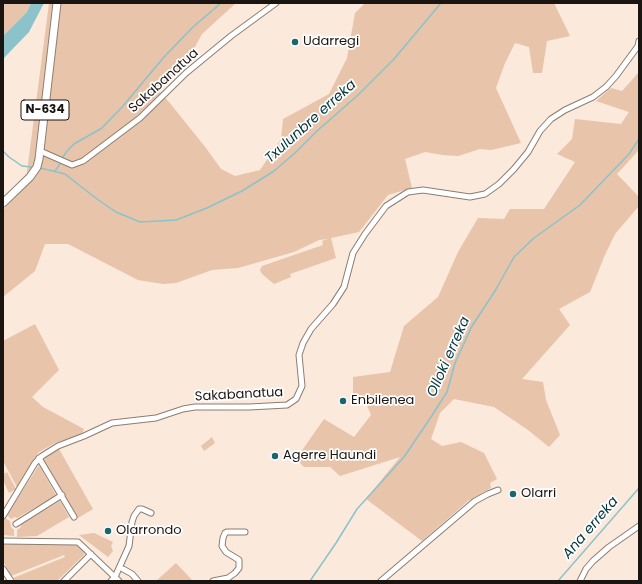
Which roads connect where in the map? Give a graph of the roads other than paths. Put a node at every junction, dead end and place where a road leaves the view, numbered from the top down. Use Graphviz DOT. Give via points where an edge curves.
graph roads {
  1 [pos="57,3"];
  2 [pos="276,3"];
  3 [pos="639,41"];
  4 [pos="40,151"];
  5 [pos="3,203"];
  6 [pos="39,458"];
  7 [pos="498,490"];
  8 [pos="62,495"];
  9 [pos="151,513"];
  10 [pos="3,516"];
  11 [pos="74,517"];
  12 [pos="16,524"];
  13 [pos="639,526"];
  14 [pos="245,532"];
  15 [pos="4,540"];
  16 [pos="92,554"];
  17 [pos="3,569"];
  18 [pos="124,569"];
  19 [pos="115,577"];
  20 [pos="11,581"];
  21 [pos="64,581"];
  22 [pos="111,581"];
  23 [pos="119,581"];
  24 [pos="138,581"];
  25 [pos="213,581"];
  26 [pos="381,581"];
  27 [pos="580,581"];
  1 -- 4 [label="highway, N-634"];
  2 -- 4 [label="street, Sakabanatua" via="231,36 186,73 140,118 83,161 72,164"];
  3 -- 6 [label="street, Sakabanatua" via="638,46 606,87 593,97 550,118 514,169 485,194 470,197 423,190 408,192 386,206 353,253 344,288 303,343 299,355 302,386 296,399 287,405 195,407 156,418 112,423 58,446"];
  4 -- 5 [label="highway, N-634" via="33,174"];
  6 -- 8 [label="street"];
  6 -- 10 [label="street"];
  7 -- 26 [label="street" via="475,501"];
  8 -- 11 [label="street"];
  8 -- 12 [label="street"];
  9 -- 19 [label="street" via="139,509 134,516 129,546"];
  13 -- 27 [label="street" via="609,546 586,569"];
  14 -- 25 [label="street" via="227,532 224,535 224,550 239,560 239,568 228,578"];
  15 -- 16 [label="street" via="75,541"];
  16 -- 19 [label="street"];
  16 -- 21 [label="street"];
  17 -- 20 [label="street"];
  18 -- 24 [label="street"];
  19 -- 22 [label="street"];
  19 -- 23 [label="street"];
}
